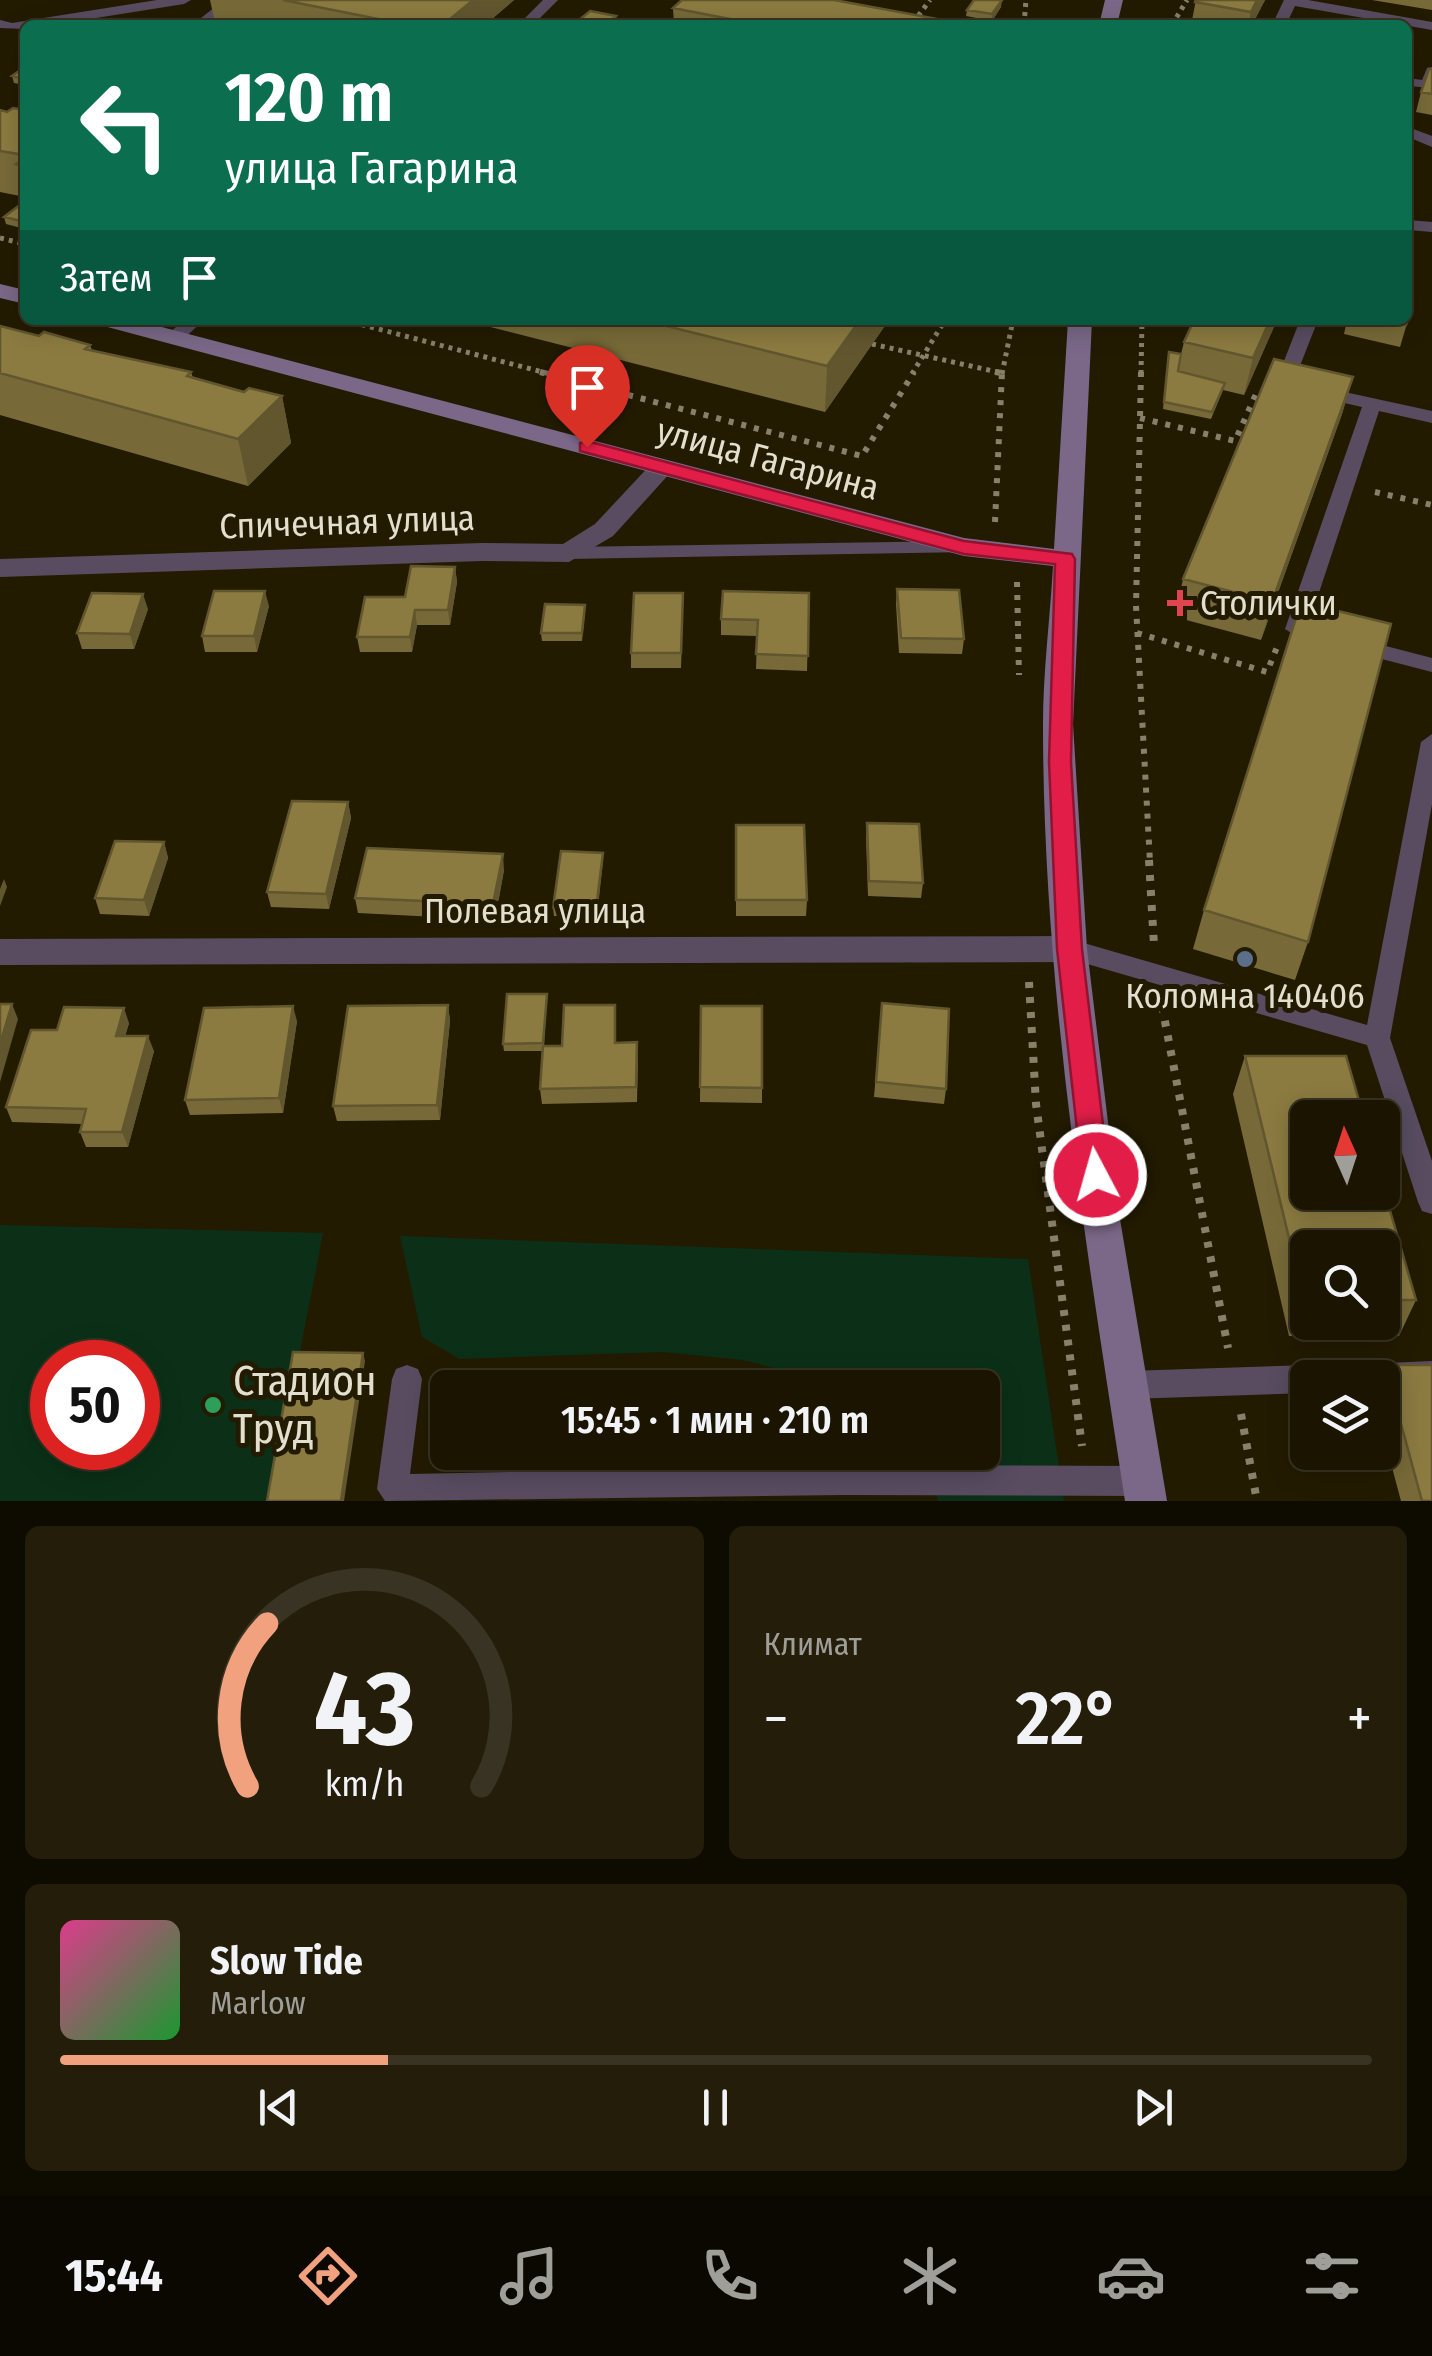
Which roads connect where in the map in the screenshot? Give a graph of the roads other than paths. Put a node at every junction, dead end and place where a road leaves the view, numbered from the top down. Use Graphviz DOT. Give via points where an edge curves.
graph roads {
  1 [pos="184,0"];
  2 [pos="233,0"];
  3 [pos="550,0"];
  4 [pos="52,20"];
  5 [pos="206,20"];
  6 [pos="531,20"];
  7 [pos="1281,20"];
  8 [pos="1398,20"];
  9 [pos="1432,72"];
  10 [pos="1412,83"];
  11 [pos="126,325"];
  12 [pos="189,325"];
  13 [pos="1080,325"];
  14 [pos="1307,325"];
  15 [pos="174,338"];
  16 [pos="1372,404"];
  17 [pos="1432,417"];
  18 [pos="662,467"];
  19 [pos="964,547"];
  20 [pos="569,553"];
  21 [pos="1065,559"];
  22 [pos="0,568"];
  23 [pos="1432,664"];
  24 [pos="1432,742"];
  25 [pos="1070,949"];
  26 [pos="0,952"];
  27 [pos="1377,1038"];
  28 [pos="1432,1202"];
  29 [pos="1432,1375"];
  30 [pos="1400,1376"];
  31 [pos="407,1379"];
  32 [pos="1290,1380"];
  33 [pos="1128,1385"];
  34 [pos="1144,1491"];
  35 [pos="392,1495"];
  1 -- 4 [label="lane"];
  2 -- 5 [label="lane"];
  3 -- 6 [label="lane"];
  7 -- 8 [label="lane" via="1290,1"];
  9 -- 10 [label="lane" via="1427,85"];
  11 -- 15 [label="main road, улица Гагарина"];
  12 -- 15 [label="lane"];
  13 -- 21 [label="main road"];
  14 -- 16 [label="lane" via="1284,384"];
  15 -- 18 [label="main road, улица Гагарина"];
  16 -- 17 [label="lane"];
  16 -- 23 [label="lane" via="1344,485 1313,635"];
  18 -- 19 [label="main road, улица Гагарина"];
  18 -- 20 [label="street" via="604,530"];
  19 -- 20 [label="lane"];
  19 -- 21 [label="main road, улица Гагарина"];
  20 -- 22 [label="street, Спичечная улица"];
  21 -- 25 [label="main road" via="1058,724"];
  24 -- 27 [label="lane"];
  25 -- 26 [label="street, Полевая улица"];
  25 -- 27 [label="lane"];
  25 -- 33 [label="main road" via="1100,1213"];
  27 -- 28 [label="lane"];
  29 -- 30 [label="lane"];
  31 -- 35 [label="lane"];
  32 -- 33 [label="lane"];
  33 -- 34 [label="main road"];
  34 -- 35 [label="lane" via="859,1480"];
}
